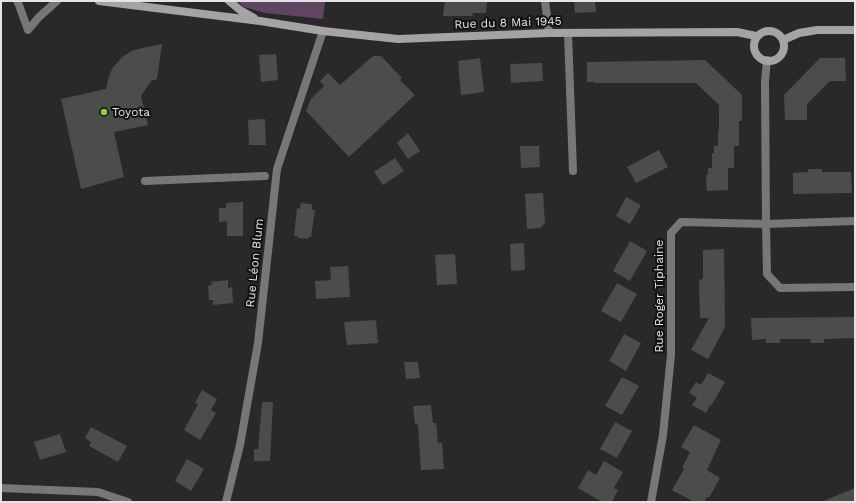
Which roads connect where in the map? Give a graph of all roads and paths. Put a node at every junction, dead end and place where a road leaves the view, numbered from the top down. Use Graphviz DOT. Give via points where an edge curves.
graph roads {
  1 [pos="16,1"];
  2 [pos="57,1"];
  3 [pos="99,1"];
  4 [pos="229,1"];
  5 [pos="546,1"];
  6 [pos="260,21"];
  7 [pos="855,30"];
  8 [pos="323,31"];
  9 [pos="549,33"];
  10 [pos="568,33"];
  11 [pos="756,36"];
  12 [pos="783,40"];
  13 [pos="767,60"];
  14 [pos="573,171"];
  15 [pos="265,176"];
  16 [pos="146,180"];
  17 [pos="855,221"];
  18 [pos="766,224"];
  19 [pos="855,287"];
  20 [pos="1,488"];
  21 [pos="128,502"];
  22 [pos="226,502"];
  23 [pos="652,502"];
  1 -- 2 [label="street" via="28,30"];
  3 -- 6 [label="street, Rue du 8 Mai 1945"];
  4 -- 6 [label="street"];
  5 -- 9 [label="street"];
  6 -- 8 [label="street, Rue du 8 Mai 1945"];
  7 -- 12 [label="street" via="817,30 799,33"];
  8 -- 9 [label="street, Rue du 8 Mai 1945" via="398,39"];
  8 -- 22 [label="street, Rue Léon Blum" via="277,168 258,343 240,445"];
  9 -- 10 [label="street, Rue du 8 Mai 1945"];
  10 -- 11 [label="street, Rue du 8 Mai 1945" via="737,32"];
  10 -- 14 [label="street"];
  11 -- 12 [label="street" via="768,30 777,33"];
  11 -- 13 [label="street" via="755,52"];
  12 -- 13 [label="street" via="779,56"];
  13 -- 18 [label="street"];
  15 -- 16 [label="street"];
  17 -- 18 [label="street, Rue Roger Tiphaine"];
  18 -- 19 [label="street" via="767,274 780,288"];
  18 -- 23 [label="street, Rue Roger Tiphaine" via="681,222 670,233 671,356 663,435"];
  20 -- 21 [label="street" via="98,492"];
}
